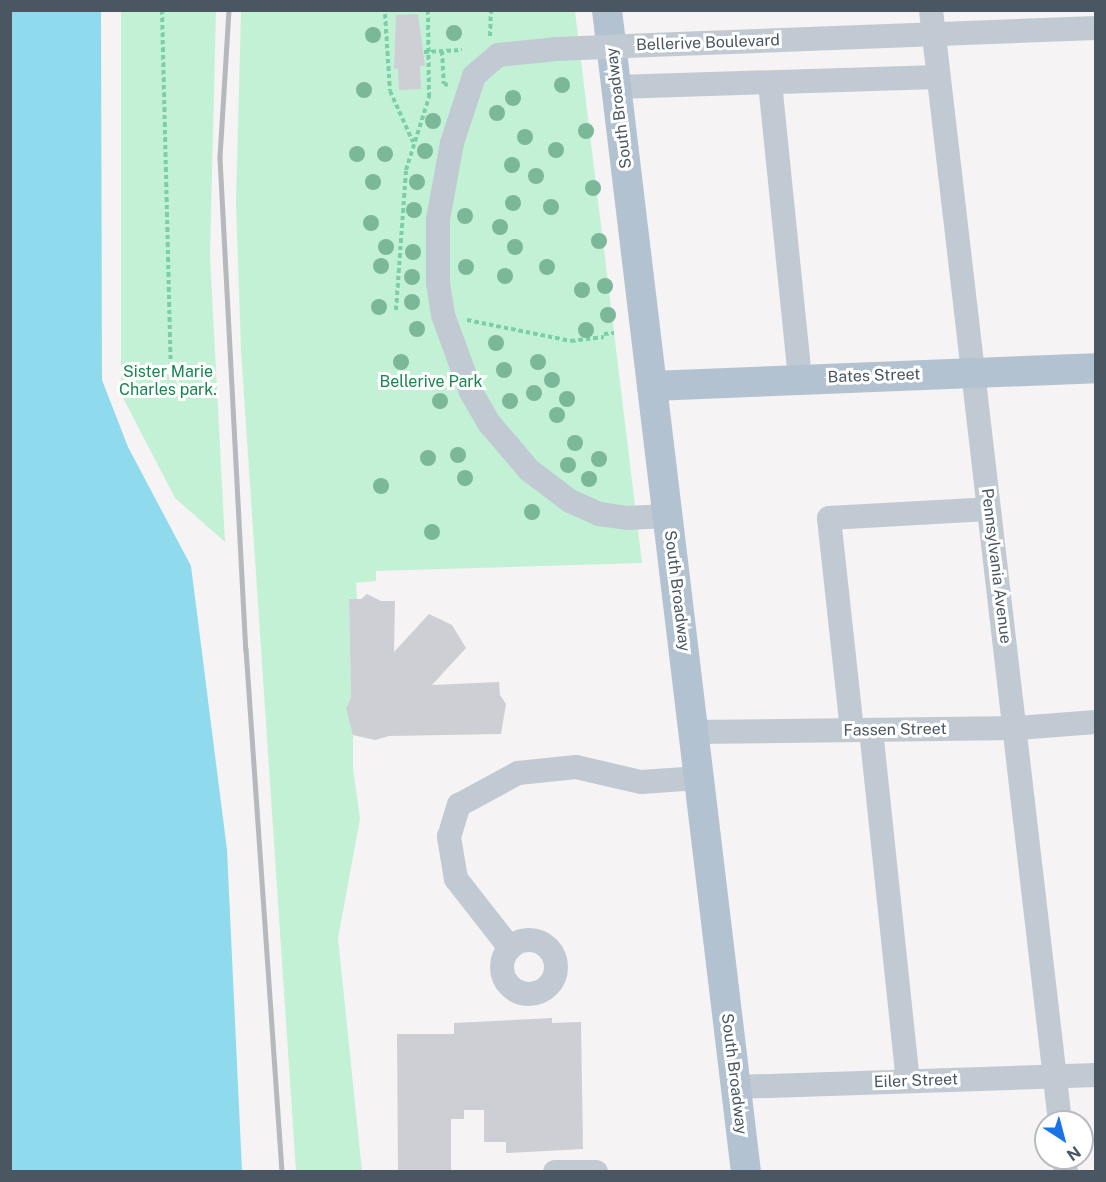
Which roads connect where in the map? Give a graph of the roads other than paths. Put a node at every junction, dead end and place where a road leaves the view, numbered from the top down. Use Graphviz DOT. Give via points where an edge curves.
graph roads {
  1 [pos="607,10"];
  2 [pos="931,10"];
  3 [pos="1095,28"];
  4 [pos="933,36"];
  5 [pos="938,77"];
  6 [pos="770,83"];
  7 [pos="616,87"];
  8 [pos="1095,368"];
  9 [pos="972,373"];
  10 [pos="800,379"];
  11 [pos="652,386"];
  12 [pos="988,508"];
  13 [pos="667,516"];
  14 [pos="1095,722"];
  15 [pos="1017,728"];
  16 [pos="861,730"];
  17 [pos="694,732"];
  18 [pos="699,778"];
  19 [pos="510,948"];
  20 [pos="1095,1075"];
  21 [pos="1055,1077"];
  22 [pos="908,1081"];
  23 [pos="736,1087"];
  24 [pos="1059,1110"];
  25 [pos="555,1172"];
  26 [pos="596,1172"];
  27 [pos="746,1172"];
  1 -- 7 [label="main road, South Broadway"];
  2 -- 4 [label="street, Pennsylvania Avenue"];
  3 -- 4 [label="street, Bellerive Boulevard"];
  4 -- 5 [label="street, Pennsylvania Avenue"];
  4 -- 13 [label="street, Bellerive Boulevard, bridge" via="557,49 498,55 474,76 452,143 438,219 438,283 443,315 471,392 489,423 529,470 570,501 599,514 627,518"];
  5 -- 6 [label="street"];
  5 -- 9 [label="street, Pennsylvania Avenue"];
  6 -- 7 [label="street"];
  6 -- 10 [label="street"];
  7 -- 11 [label="main road, South Broadway"];
  8 -- 9 [label="main road, Bates Street"];
  9 -- 10 [label="main road, Bates Street"];
  9 -- 12 [label="street, Pennsylvania Avenue"];
  10 -- 11 [label="main road, Bates Street"];
  11 -- 13 [label="main road, South Broadway"];
  12 -- 15 [label="street, Pennsylvania Avenue"];
  12 -- 16 [label="street" via="829,518"];
  13 -- 17 [label="main road, South Broadway"];
  14 -- 15 [label="street, Fassen Street"];
  15 -- 16 [label="street, Fassen Street"];
  15 -- 21 [label="street, Pennsylvania Avenue"];
  16 -- 17 [label="street, Fassen Street"];
  16 -- 22 [label="street"];
  17 -- 18 [label="main road, South Broadway"];
  18 -- 19 [label="street" via="641,782 576,767 518,773 459,805 449,837 456,879"];
  18 -- 23 [label="main road, South Broadway"];
  20 -- 21 [label="street, Eiler Street"];
  21 -- 22 [label="street, Eiler Street"];
  21 -- 24 [label="street, Pennsylvania Avenue"];
  22 -- 23 [label="street, Eiler Street"];
  23 -- 27 [label="main road, South Broadway"];
  25 -- 26 [label="street"];
}
